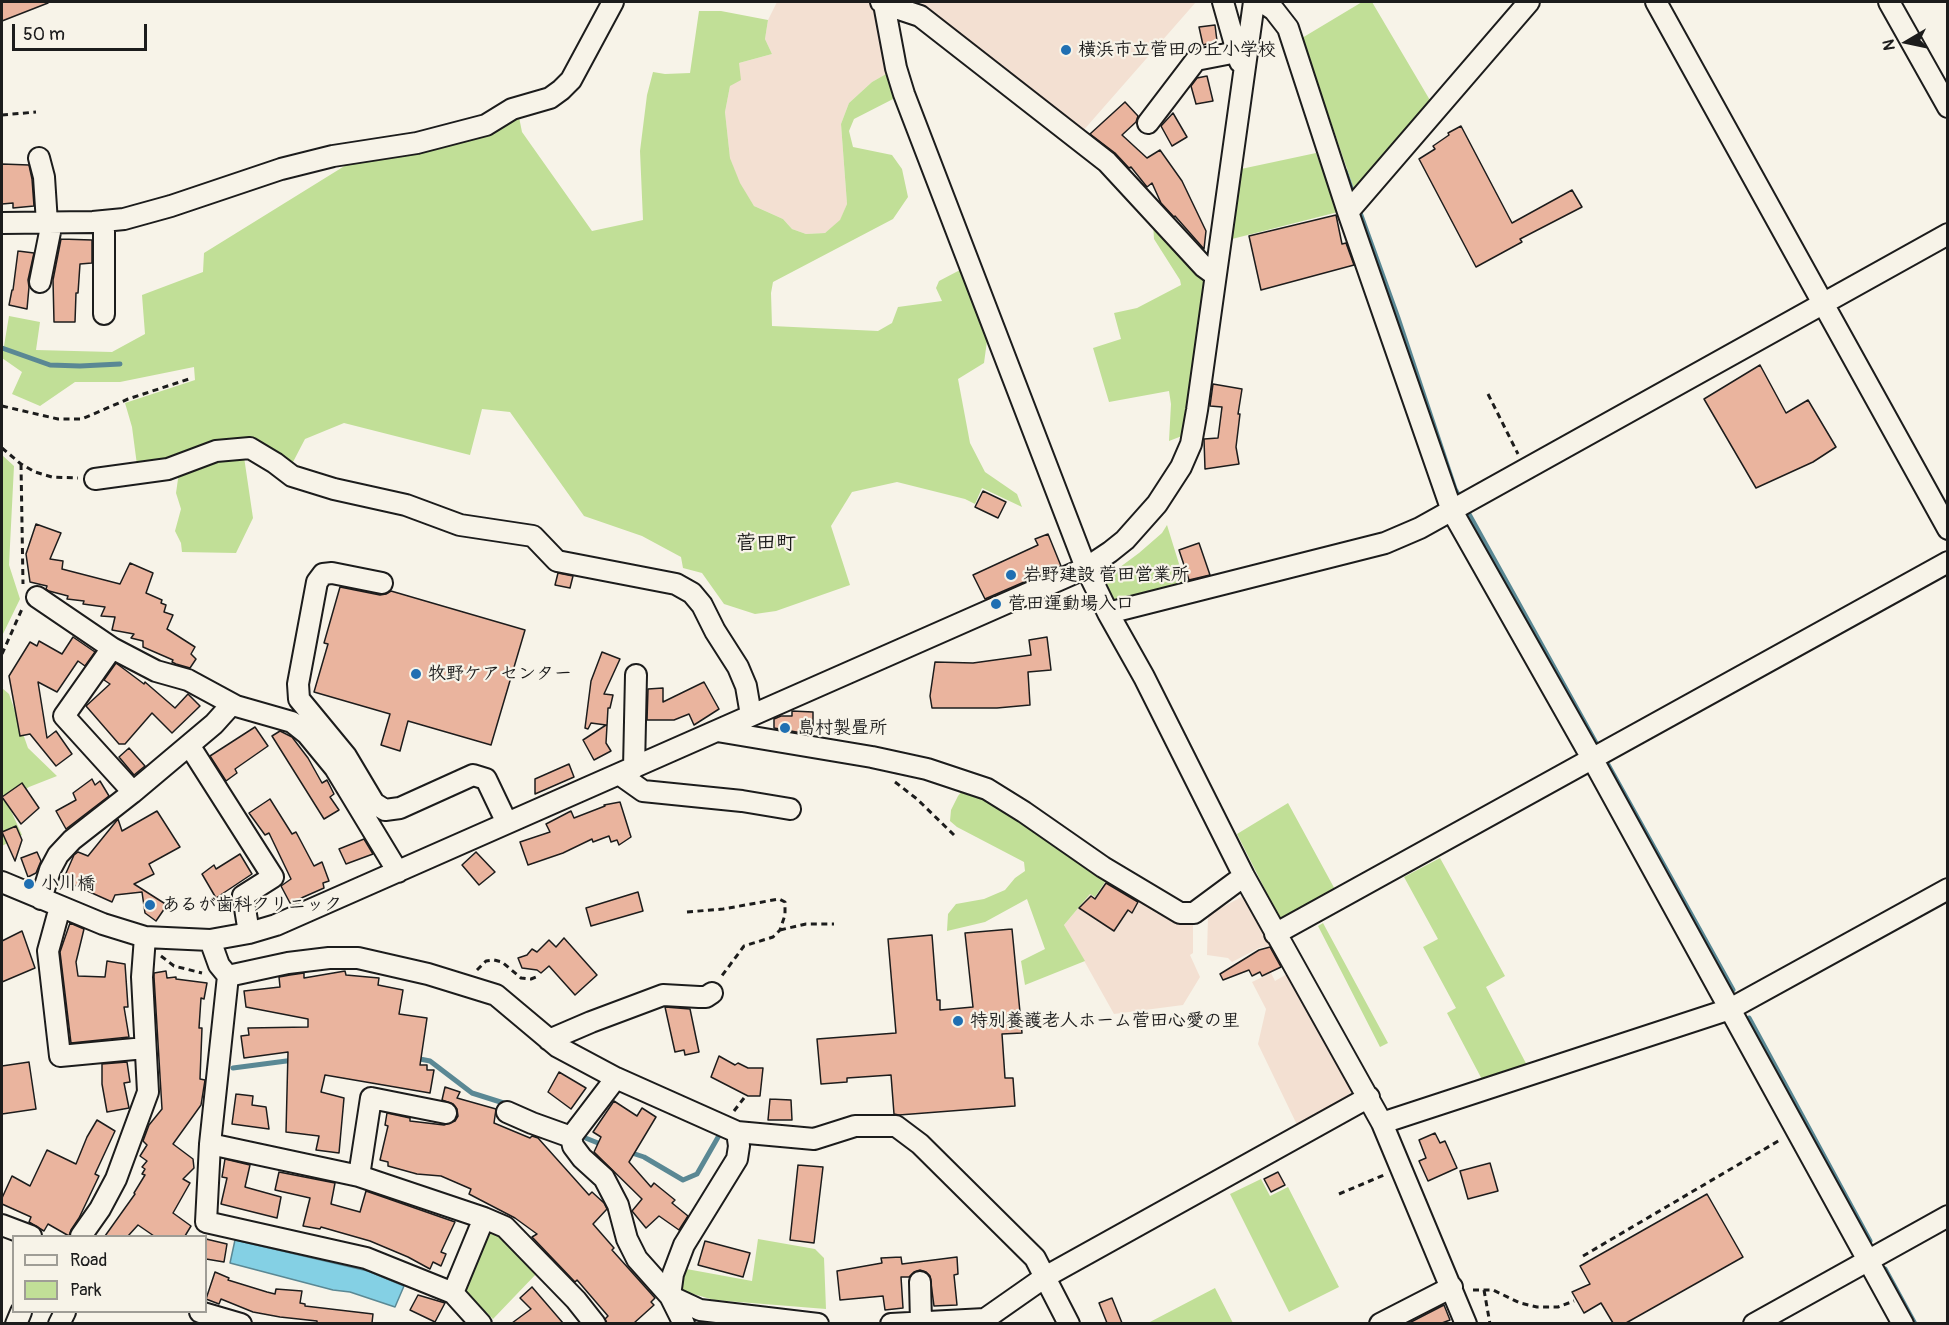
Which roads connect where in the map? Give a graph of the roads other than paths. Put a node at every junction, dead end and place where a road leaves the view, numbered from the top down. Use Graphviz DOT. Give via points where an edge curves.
graph roads {
  1 [pos="614,2"];
  2 [pos="1223,2"];
  3 [pos="1254,2"];
  4 [pos="1262,2"];
  5 [pos="1529,2"];
  6 [pos="1656,2"];
  7 [pos="1889,2"];
  8 [pos="882,3"];
  9 [pos="1238,52"];
  10 [pos="1244,76"];
  11 [pos="1947,107"];
  12 [pos="1148,123"];
  13 [pos="39,158"];
  14 [pos="1348,212"];
  15 [pos="104,221"];
  16 [pos="2,223"];
  17 [pos="50,223"];
  18 [pos="1947,234"];
  19 [pos="1215,275"];
  20 [pos="40,282"];
  21 [pos="1823,304"];
  22 [pos="104,314"];
  23 [pos="95,479"];
  24 [pos="1452,511"];
  25 [pos="1947,529"];
  26 [pos="1947,562"];
  27 [pos="1086,568"];
  28 [pos="382,583"];
  29 [pos="28,598"];
  30 [pos="1108,613"];
  31 [pos="112,648"];
  32 [pos="636,675"];
  33 [pos="232,704"];
  34 [pos="751,715"];
  35 [pos="717,731"];
  36 [pos="189,746"];
  37 [pos="1593,760"];
  38 [pos="627,771"];
  39 [pos="133,792"];
  40 [pos="790,809"];
  41 [pos="507,824"];
  42 [pos="398,872"];
  43 [pos="1244,876"];
  44 [pos="2,882"];
  45 [pos="1947,889"];
  46 [pos="40,899"];
  47 [pos="60,907"];
  48 [pos="249,933"];
  49 [pos="1275,934"];
  50 [pos="145,937"];
  51 [pos="210,940"];
  52 [pos="226,974"];
  53 [pos="712,993"];
  54 [pos="1730,1009"];
  55 [pos="549,1040"];
  56 [pos="145,1048"];
  57 [pos="616,1078"];
  58 [pos="1369,1097"];
  59 [pos="507,1112"];
  60 [pos="446,1113"];
  61 [pos="1382,1123"];
  62 [pos="737,1132"];
  63 [pos="571,1137"];
  64 [pos="210,1144"];
  65 [pos="359,1176"];
  66 [pos="1947,1216"];
  67 [pos="484,1218"];
  68 [pos="2,1225"];
  69 [pos="28,1235"];
  70 [pos="82,1235"];
  71 [pos="1868,1260"];
  72 [pos="1045,1277"];
  73 [pos="920,1282"];
  74 [pos="1452,1287"];
  75 [pos="453,1293"];
  76 [pos="670,1296"];
  77 [pos="201,1316"];
  78 [pos="462,1316"];
  79 [pos="985,1321"];
  80 [pos="241,1323"];
  81 [pos="480,1323"];
  82 [pos="595,1323"];
  83 [pos="684,1323"];
  84 [pos="818,1323"];
  85 [pos="904,1323"];
  86 [pos="1069,1323"];
  87 [pos="1380,1323"];
  88 [pos="1466,1323"];
  89 [pos="1754,1323"];
  90 [pos="1903,1323"];
  1 -- 15 [label="street" via="571,80 550,98 512,109 486,125 417,143 281,169 171,206"];
  2 -- 9 [label="street"];
  3 -- 10 [label="street"];
  4 -- 14 [label="street" via="1288,28"];
  5 -- 14 [label="street"];
  6 -- 21 [label="street"];
  7 -- 11 [label="street"];
  8 -- 19 [label="street" via="920,16 1107,162"];
  8 -- 27 [label="street" via="904,94"];
  9 -- 10 [label="street"];
  9 -- 12 [label="street" via="1196,60"];
  10 -- 19 [label="street"];
  13 -- 17 [label="street"];
  14 -- 24 [label="street"];
  15 -- 17 [label="street"];
  15 -- 22 [label="street"];
  16 -- 17 [label="street"];
  17 -- 20 [label="street"];
  18 -- 21 [label="street"];
  19 -- 27 [label="street" via="1188,451 1157,504 1139,526"];
  21 -- 24 [label="street"];
  21 -- 25 [label="street"];
  23 -- 34 [label="street" via="168,469 216,452 250,448 292,476 406,505 460,525 533,536 557,561 676,584 692,593 702,605 738,667"];
  24 -- 30 [label="street" via="1385,543"];
  24 -- 37 [label="street"];
  26 -- 37 [label="street"];
  27 -- 30 [label="street"];
  27 -- 34 [label="street"];
  28 -- 41 [label="street" via="332,573 323,574 317,582 298,684 299,699 346,756 374,803 385,810 400,808 473,775 486,779"];
  29 -- 31 [label="street"];
  30 -- 43 [label="street" via="1144,676"];
  31 -- 33 [label="street" via="156,671 188,680"];
  31 -- 39 [label="street" via="64,716"];
  32 -- 38 [label="street"];
  33 -- 36 [label="street"];
  33 -- 42 [label="street" via="292,722 307,734 335,768"];
  34 -- 35 [label="street"];
  35 -- 38 [label="street"];
  35 -- 43 [label="street" via="872,757 987,789 1180,913 1194,913"];
  36 -- 39 [label="street"];
  36 -- 48 [label="street" via="273,877 243,896"];
  37 -- 49 [label="street"];
  37 -- 54 [label="street"];
  38 -- 40 [label="street" via="643,791"];
  38 -- 41 [label="street"];
  39 -- 46 [label="street" via="89,825 58,855"];
  41 -- 42 [label="street"];
  42 -- 48 [label="street"];
  43 -- 49 [label="street"];
  44 -- 46 [label="street"];
  45 -- 54 [label="street"];
  46 -- 47 [label="street"];
  47 -- 50 [label="street"];
  47 -- 56 [label="street" via="48,951 60,1056"];
  48 -- 51 [label="street"];
  49 -- 58 [label="street"];
  50 -- 51 [label="street"];
  50 -- 56 [label="street"];
  51 -- 52 [label="street"];
  52 -- 55 [label="street" via="288,963 357,958 496,995"];
  52 -- 64 [label="street"];
  53 -- 55 [label="street" via="699,998 663,995"];
  54 -- 61 [label="street"];
  54 -- 71 [label="street"];
  55 -- 57 [label="street"];
  56 -- 70 [label="street" via="148,1092 116,1179"];
  57 -- 62 [label="street"];
  57 -- 63 [label="street"];
  58 -- 61 [label="street"];
  58 -- 72 [label="street"];
  59 -- 63 [label="street"];
  60 -- 65 [label="street" via="423,1116 371,1098"];
  61 -- 74 [label="street"];
  62 -- 72 [label="street" via="814,1139 855,1126 896,1126 920,1144 1035,1258"];
  62 -- 76 [label="street" via="737,1159 684,1245"];
  63 -- 76 [label="street" via="582,1158 604,1178 637,1259"];
  64 -- 65 [label="street"];
  64 -- 75 [label="street" via="206,1222 366,1258"];
  65 -- 67 [label="street"];
  66 -- 71 [label="street"];
  67 -- 75 [label="street"];
  67 -- 82 [label="street" via="505,1227"];
  68 -- 69 [label="street"];
  71 -- 89 [label="street"];
  71 -- 90 [label="street"];
  72 -- 79 [label="street"];
  72 -- 86 [label="street"];
  73 -- 85 [label="street"];
  74 -- 87 [label="street"];
  74 -- 88 [label="street"];
  75 -- 78 [label="street"];
  76 -- 83 [label="street"];
  76 -- 84 [label="street" via="700,1310"];
  77 -- 80 [label="street"];
  78 -- 81 [label="street"];
  79 -- 85 [label="street"];
}
